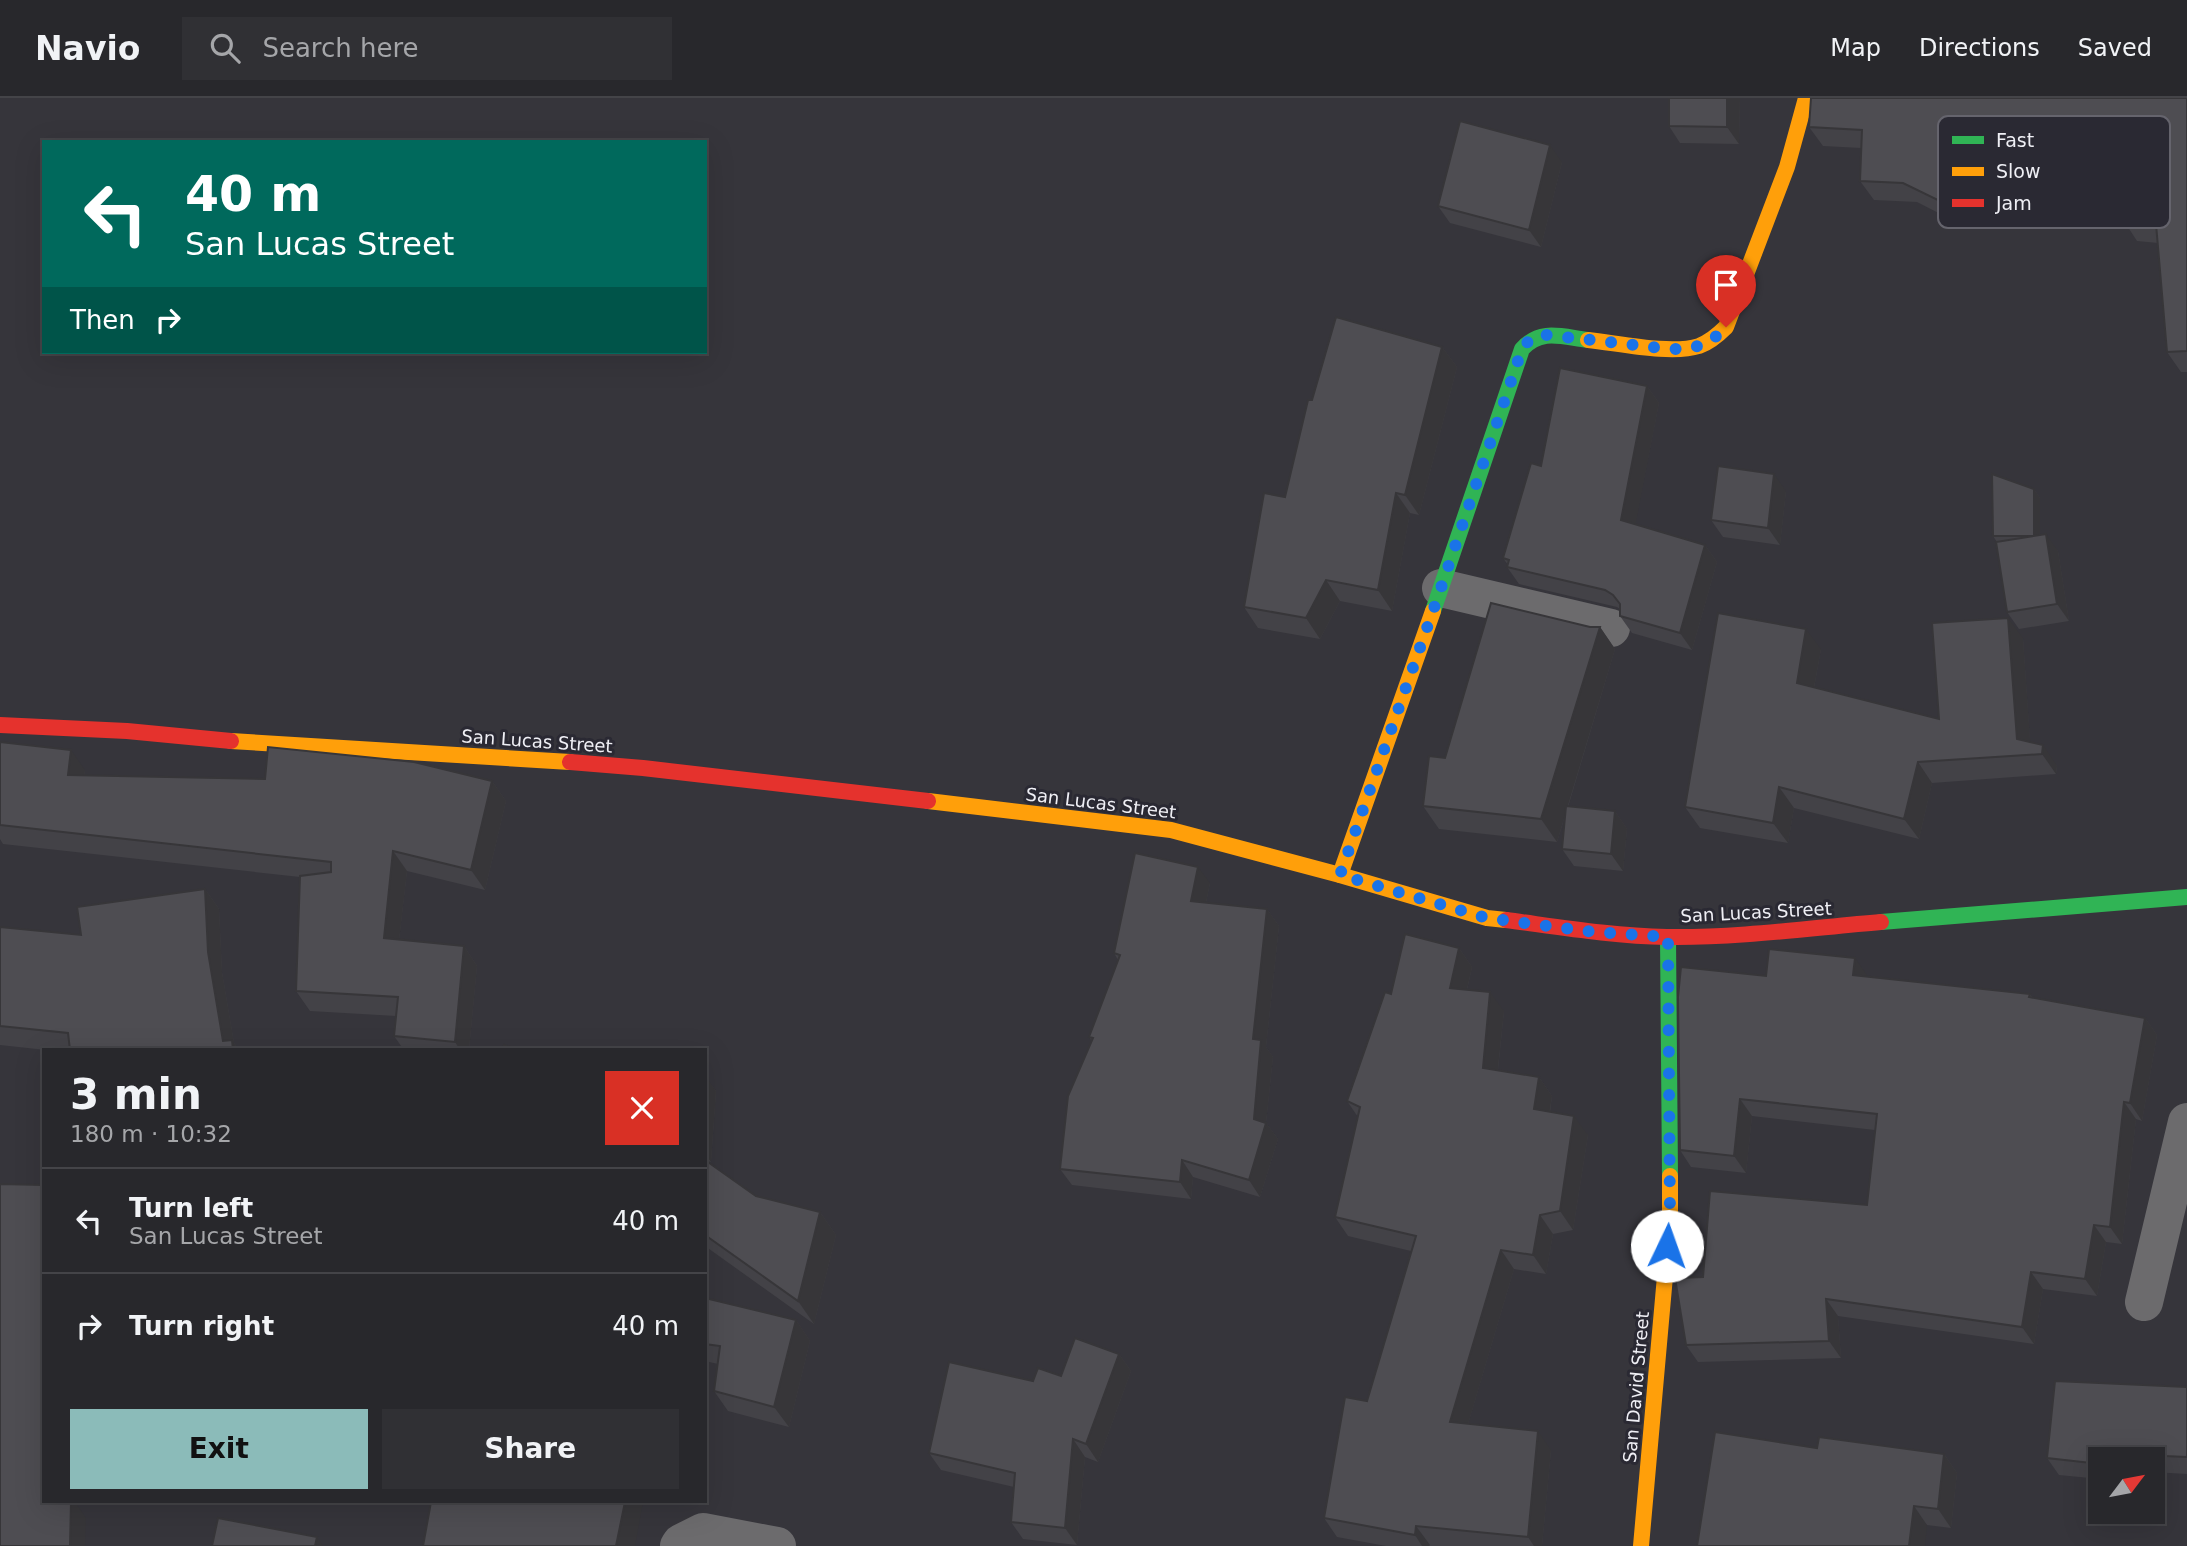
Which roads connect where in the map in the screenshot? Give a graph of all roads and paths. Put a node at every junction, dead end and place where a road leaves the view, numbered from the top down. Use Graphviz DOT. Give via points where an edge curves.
graph roads {
  1 [pos="1807,98"];
  2 [pos="1441,588"];
  3 [pos="1611,628"];
  4 [pos="1,731"];
  5 [pos="1340,875"];
  6 [pos="2187,897"];
  7 [pos="1668,937"];
  8 [pos="2187,1122"];
  9 [pos="2144,1301"];
  10 [pos="679,1546"];
  11 [pos="777,1546"];
  12 [pos="1641,1546"];
  1 -- 2 [label="street" via="1787,167 1726,327 1717,337 1704,345 1670,349 1547,335 1531,338 1522,349"];
  2 -- 3 [label="street"];
  2 -- 5 [label="street"];
  4 -- 5 [label="street, San Lucas Street" via="127,730 249,743 643,768 1171,830"];
  5 -- 7 [label="street, San Lucas Street" via="1487,918"];
  6 -- 7 [label="street, San Lucas Street"];
  7 -- 12 [label="street, San David Street" via="1670,1220"];
  8 -- 9 [label="street"];
  10 -- 11 [label="street" via="704,1532"];
}
